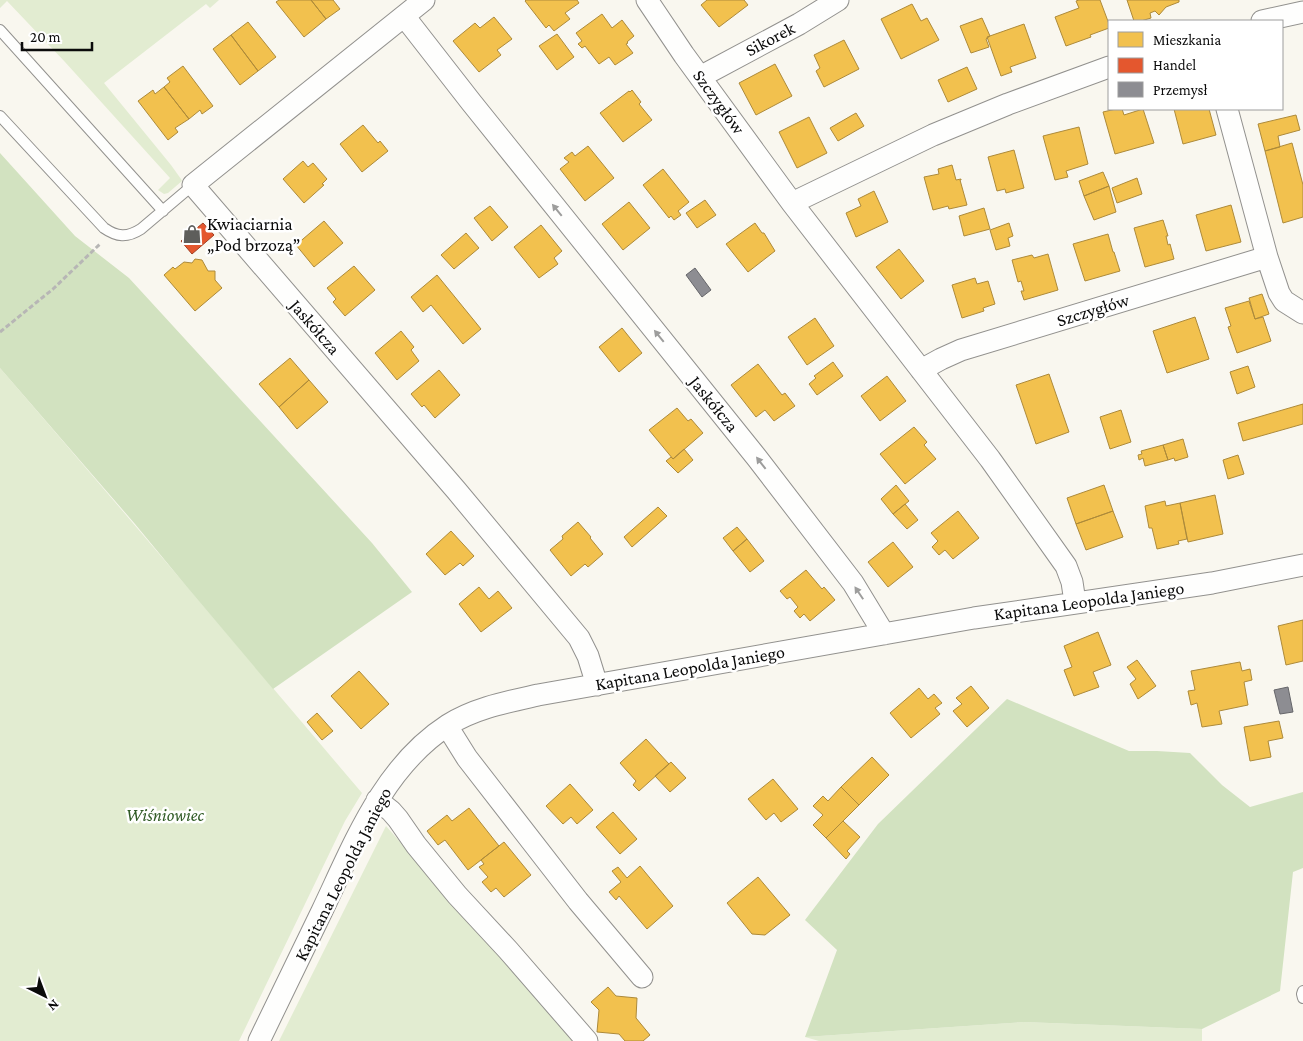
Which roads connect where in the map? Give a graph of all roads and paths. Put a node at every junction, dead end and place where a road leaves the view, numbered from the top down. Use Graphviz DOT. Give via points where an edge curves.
graph roads {
  1 [pos="424,0"];
  2 [pos="647,0"];
  3 [pos="838,0"];
  4 [pos="1303,12"];
  5 [pos="404,16"];
  6 [pos="1267,20"];
  7 [pos="0,30"];
  8 [pos="1108,67"];
  9 [pos="700,76"];
  10 [pos="1227,110"];
  11 [pos="0,116"];
  12 [pos="193,185"];
  13 [pos="792,203"];
  14 [pos="163,211"];
  15 [pos="112,233"];
  16 [pos="1267,257"];
  17 [pos="1303,313"];
  18 [pos="0,332"];
  19 [pos="921,370"];
  20 [pos="1303,565"];
  21 [pos="1075,602"];
  22 [pos="884,634"];
  23 [pos="597,685"];
  24 [pos="447,726"];
  25 [pos="377,800"];
  26 [pos="642,977"];
  27 [pos="1303,992"];
  28 [pos="1303,998"];
  29 [pos="259,1041"];
  30 [pos="587,1041"];
  1 -- 5 [label="street"];
  2 -- 9 [label="street, Szczygłów"];
  3 -- 9 [label="street, Sikorek"];
  4 -- 6 [label="street"];
  5 -- 12 [label="street"];
  22 -- 5 [label="street, Jaskółcza, one-way" via="853,583 757,458"];
  7 -- 14 [label="lane"];
  8 -- 13 [label="street" via="933,136"];
  9 -- 13 [label="street, Szczygłów"];
  10 -- 16 [label="street"];
  11 -- 15 [label="lane"];
  12 -- 14 [label="lane"];
  12 -- 23 [label="street, Jaskółcza" via="579,638"];
  13 -- 19 [label="street, Szczygłów"];
  14 -- 15 [label="lane" via="133,235"];
  15 -- 18 [label="path" via="53,289"];
  16 -- 17 [label="street" via="1284,301"];
  16 -- 19 [label="street, Szczygłów" via="961,350"];
  19 -- 21 [label="street, Szczygłów" via="1066,566"];
  20 -- 21 [label="street, Kapitana Leopolda Janiego" via="1212,584"];
  21 -- 22 [label="street, Kapitana Leopolda Janiego"];
  22 -- 23 [label="street, Kapitana Leopolda Janiego"];
  23 -- 24 [label="street, Kapitana Leopolda Janiego" via="490,707"];
  24 -- 25 [label="street, Kapitana Leopolda Janiego" via="411,756"];
  24 -- 26 [label="street" via="578,901"];
  25 -- 29 [label="street, Kapitana Leopolda Janiego"];
  25 -- 30 [label="street" via="398,819 457,895"];
  27 -- 28 [label="lane"];
}
